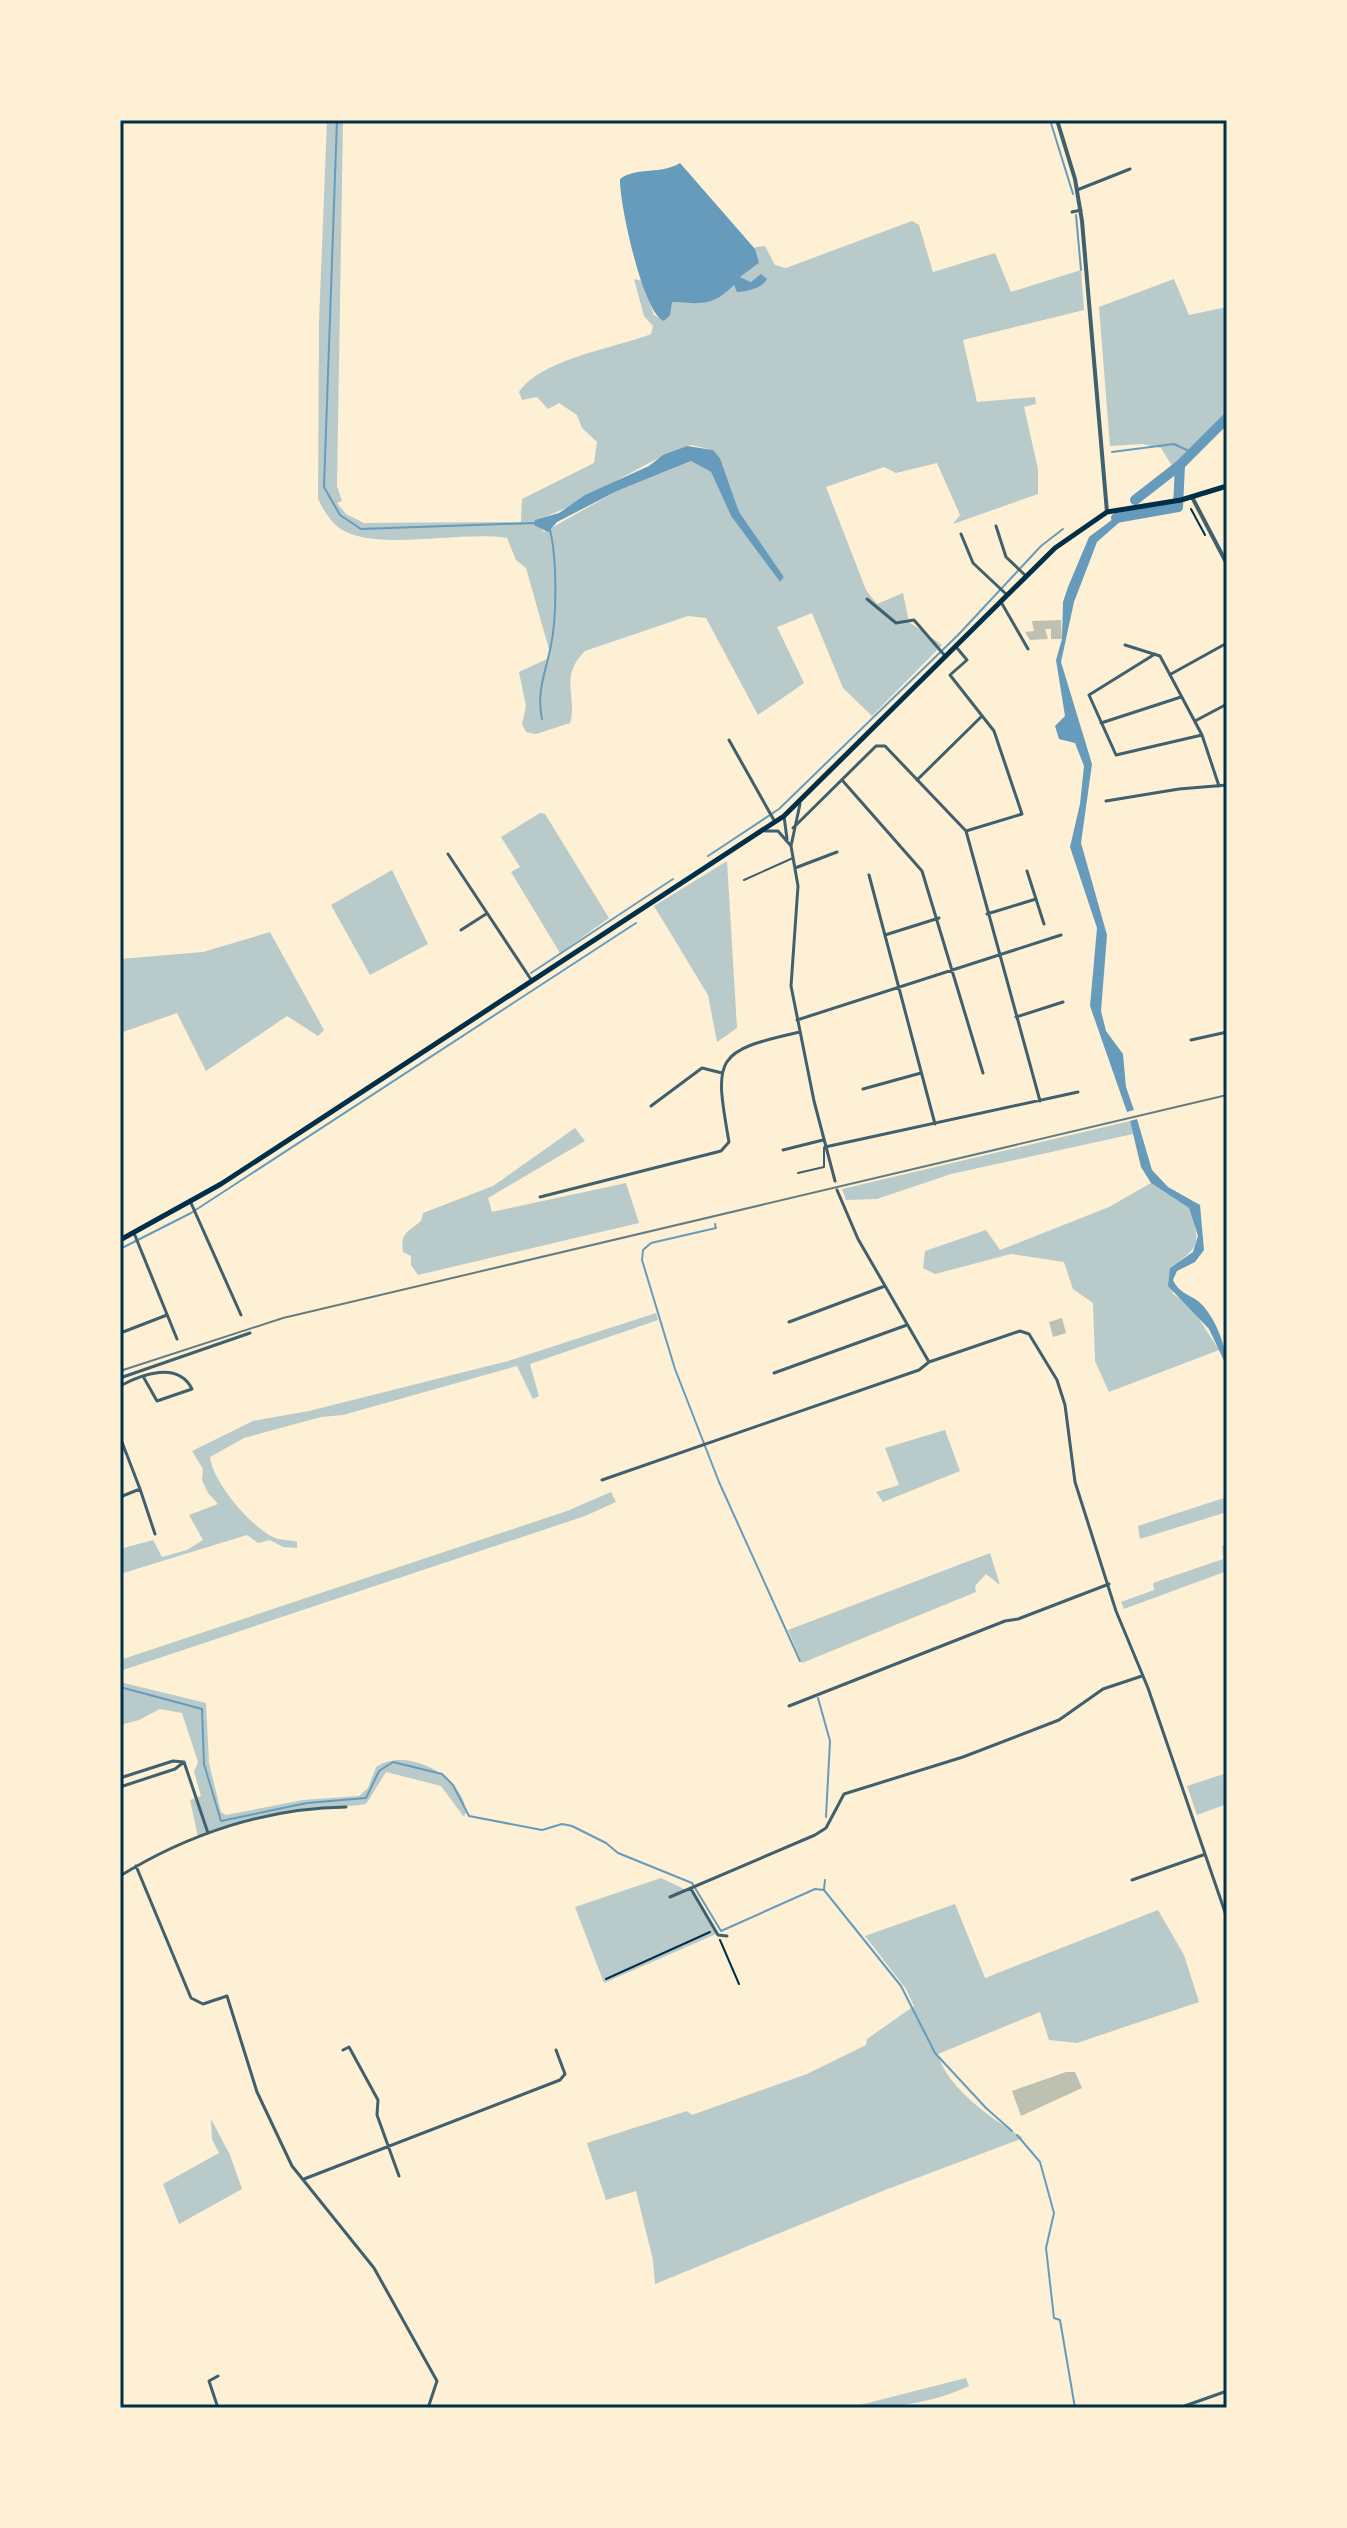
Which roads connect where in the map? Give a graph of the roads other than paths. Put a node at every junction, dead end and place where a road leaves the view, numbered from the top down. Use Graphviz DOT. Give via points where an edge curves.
graph roads {
  1 [pos="1057,120"];
  2 [pos="1130,169"];
  3 [pos="1077,190"];
  4 [pos="1081,210"];
  5 [pos="1072,212"];
  6 [pos="1227,486"];
  7 [pos="1192,497"];
  8 [pos="1107,512"];
  9 [pos="996,526"];
  10 [pos="961,534"];
  11 [pos="1227,564"];
  12 [pos="1022,572"];
  13 [pos="1003,592"];
  14 [pos="867,599"];
  15 [pos="1001,602"];
  16 [pos="1227,643"];
  17 [pos="1125,645"];
  18 [pos="1028,649"];
  19 [pos="958,650"];
  20 [pos="1155,654"];
  21 [pos="944,655"];
  22 [pos="1170,675"];
  23 [pos="1181,697"];
  24 [pos="1227,704"];
  25 [pos="981,717"];
  26 [pos="1195,721"];
  27 [pos="1101,723"];
  28 [pos="1202,735"];
  29 [pos="729,740"];
  30 [pos="841,780"];
  31 [pos="917,780"];
  32 [pos="1227,785"];
  33 [pos="1219,786"];
  34 [pos="1106,801"];
  35 [pos="800,804"];
  36 [pos="784,816"];
  37 [pos="774,820"];
  38 [pos="793,828"];
  39 [pos="762,831"];
  40 [pos="966,831"];
  41 [pos="789,844"];
  42 [pos="837,852"];
  43 [pos="448,854"];
  44 [pos="794,858"];
  45 [pos="795,868"];
  46 [pos="1027,871"];
  47 [pos="869,875"];
  48 [pos="744,880"];
  49 [pos="1036,899"];
  50 [pos="486,914"];
  51 [pos="987,914"];
  52 [pos="939,918"];
  53 [pos="1044,924"];
  54 [pos="461,930"];
  55 [pos="885,935"];
  56 [pos="1061,935"];
  57 [pos="998,955"];
  58 [pos="954,969"];
  59 [pos="532,981"];
  60 [pos="898,987"];
  61 [pos="1063,1002"];
  62 [pos="1016,1017"];
  63 [pos="797,1020"];
  64 [pos="800,1032"];
  65 [pos="1227,1032"];
  66 [pos="1191,1040"];
  67 [pos="722,1073"];
  68 [pos="921,1073"];
  69 [pos="983,1073"];
  70 [pos="863,1089"];
  71 [pos="1078,1092"];
  72 [pos="1040,1101"];
  73 [pos="651,1106"];
  74 [pos="935,1124"];
  75 [pos="823,1140"];
  76 [pos="825,1147"];
  77 [pos="783,1150"];
  78 [pos="798,1173"];
  79 [pos="835,1181"];
  80 [pos="837,1190"];
  81 [pos="540,1197"];
  82 [pos="192,1205"];
  83 [pos="135,1236"];
  84 [pos="121,1237"];
  85 [pos="885,1286"];
  86 [pos="167,1315"];
  87 [pos="241,1315"];
  88 [pos="789,1322"];
  89 [pos="907,1325"];
  90 [pos="123,1332"];
  91 [pos="250,1333"];
  92 [pos="177,1339"];
  93 [pos="929,1362"];
  94 [pos="774,1373"];
  95 [pos="120,1378"];
  96 [pos="144,1378"];
  97 [pos="120,1386"];
  98 [pos="120,1437"];
  99 [pos="602,1480"];
  100 [pos="140,1489"];
  101 [pos="120,1497"];
  102 [pos="155,1534"];
  103 [pos="1109,1584"];
  104 [pos="1143,1676"];
  105 [pos="789,1706"];
  106 [pos="184,1762"];
  107 [pos="120,1778"];
  108 [pos="120,1787"];
  109 [pos="346,1807"];
  110 [pos="208,1833"];
  111 [pos="1203,1855"];
  112 [pos="136,1866"];
  113 [pos="120,1876"];
  114 [pos="1132,1880"];
  115 [pos="694,1887"];
  116 [pos="670,1897"];
  117 [pos="1227,1918"];
  118 [pos="727,1936"];
  119 [pos="343,2050"];
  120 [pos="556,2050"];
  121 [pos="386,2147"];
  122 [pos="399,2176"];
  123 [pos="304,2179"];
  124 [pos="218,2376"];
  125 [pos="1227,2391"];
  126 [pos="218,2408"];
  127 [pos="428,2408"];
  128 [pos="1179,2408"];
  1 -- 3 [label="street"];
  2 -- 3 [label="street"];
  3 -- 4 [label="street"];
  4 -- 5 [label="street"];
  4 -- 8 [label="street"];
  6 -- 7 [label="main road"];
  7 -- 8 [label="main road"];
  7 -- 11 [label="street"];
  8 -- 12 [label="main road"];
  9 -- 12 [label="street" via="1006,557"];
  10 -- 13 [label="street" via="973,563"];
  12 -- 13 [label="main road"];
  13 -- 15 [label="main road"];
  14 -- 21 [label="street" via="896,623 914,620"];
  15 -- 18 [label="street"];
  15 -- 19 [label="main road"];
  16 -- 22 [label="street"];
  17 -- 20 [label="street"];
  19 -- 21 [label="main road"];
  19 -- 25 [label="street" via="967,660 950,675"];
  20 -- 22 [label="street"];
  20 -- 27 [label="street" via="1089,695"];
  21 -- 35 [label="main road"];
  22 -- 23 [label="street"];
  23 -- 26 [label="street"];
  23 -- 27 [label="street"];
  24 -- 26 [label="street"];
  25 -- 31 [label="street"];
  25 -- 40 [label="street" via="994,731 1022,814"];
  26 -- 28 [label="street"];
  27 -- 28 [label="street" via="1116,755"];
  28 -- 33 [label="street"];
  29 -- 37 [label="street"];
  30 -- 31 [label="street" via="876,746 885,746"];
  30 -- 38 [label="street"];
  30 -- 52 [label="street" via="917,863"];
  31 -- 40 [label="street"];
  32 -- 33 [label="street"];
  33 -- 34 [label="street"];
  35 -- 36 [label="main road"];
  35 -- 38 [label="street"];
  36 -- 37 [label="main road"];
  36 -- 38 [label="street"];
  36 -- 41 [label="street"];
  37 -- 39 [label="main road"];
  38 -- 41 [label="street"];
  39 -- 41 [label="street" via="778,831"];
  39 -- 59 [label="main road"];
  40 -- 51 [label="street"];
  41 -- 44 [label="street"];
  42 -- 45 [label="street"];
  43 -- 50 [label="street"];
  44 -- 45 [label="street"];
  44 -- 48 [label="lane"];
  45 -- 63 [label="street" via="791,986"];
  46 -- 49 [label="street"];
  47 -- 55 [label="street"];
  49 -- 51 [label="street"];
  49 -- 53 [label="street"];
  50 -- 54 [label="street"];
  50 -- 59 [label="street"];
  51 -- 57 [label="street"];
  52 -- 55 [label="street"];
  52 -- 58 [label="street"];
  55 -- 60 [label="street"];
  56 -- 57 [label="street"];
  57 -- 58 [label="street"];
  57 -- 62 [label="street"];
  58 -- 60 [label="street"];
  58 -- 69 [label="street"];
  59 -- 82 [label="main road"];
  60 -- 63 [label="street"];
  60 -- 68 [label="street"];
  61 -- 62 [label="street"];
  62 -- 72 [label="street"];
  63 -- 64 [label="street"];
  64 -- 67 [label="street" via="745,1045 727,1060"];
  64 -- 75 [label="street"];
  65 -- 66 [label="street"];
  67 -- 73 [label="street" via="702,1068"];
  67 -- 81 [label="street" via="721,1103 729,1142 721,1151"];
  68 -- 70 [label="street"];
  68 -- 74 [label="street"];
  71 -- 72 [label="street"];
  72 -- 74 [label="street"];
  74 -- 76 [label="street"];
  75 -- 76 [label="street"];
  75 -- 77 [label="street"];
  76 -- 78 [label="lane" via="824,1167"];
  76 -- 79 [label="street"];
  80 -- 85 [label="street"];
  82 -- 83 [label="main road"];
  82 -- 87 [label="street"];
  83 -- 84 [label="main road"];
  83 -- 86 [label="street"];
  85 -- 88 [label="street"];
  85 -- 89 [label="street"];
  86 -- 90 [label="street"];
  86 -- 92 [label="street"];
  89 -- 93 [label="street"];
  89 -- 94 [label="street"];
  91 -- 95 [label="street"];
  93 -- 99 [label="street" via="919,1370"];
  93 -- 103 [label="street" via="1013,1331 1029,1334 1065,1405 1075,1482"];
  96 -- 96 [label="street" via="174,1372 192,1389 157,1401"];
  96 -- 97 [label="street"];
  98 -- 100 [label="street"];
  100 -- 101 [label="street"];
  100 -- 102 [label="street"];
  103 -- 104 [label="street"];
  103 -- 105 [label="street"];
  104 -- 111 [label="street"];
  104 -- 115 [label="street" via="1103,1689 1059,1720 844,1794 826,1828 815,1835"];
  106 -- 107 [label="street"];
  106 -- 108 [label="street"];
  106 -- 110 [label="street"];
  109 -- 110 [label="street" via="270,1815"];
  110 -- 112 [label="street"];
  111 -- 114 [label="street"];
  111 -- 117 [label="street"];
  112 -- 113 [label="street"];
  112 -- 123 [label="street" via="191,1998 203,2004 227,1996 273,2130"];
  115 -- 116 [label="street"];
  115 -- 118 [label="street" via="718,1935"];
  119 -- 121 [label="street" via="349,2047 378,2100"];
  120 -- 121 [label="street" via="565,2074 560,2080"];
  121 -- 122 [label="street"];
  121 -- 123 [label="street"];
  123 -- 127 [label="street" via="374,2268 437,2381"];
  124 -- 126 [label="street" via="209,2381"];
  125 -- 128 [label="street"];
}
